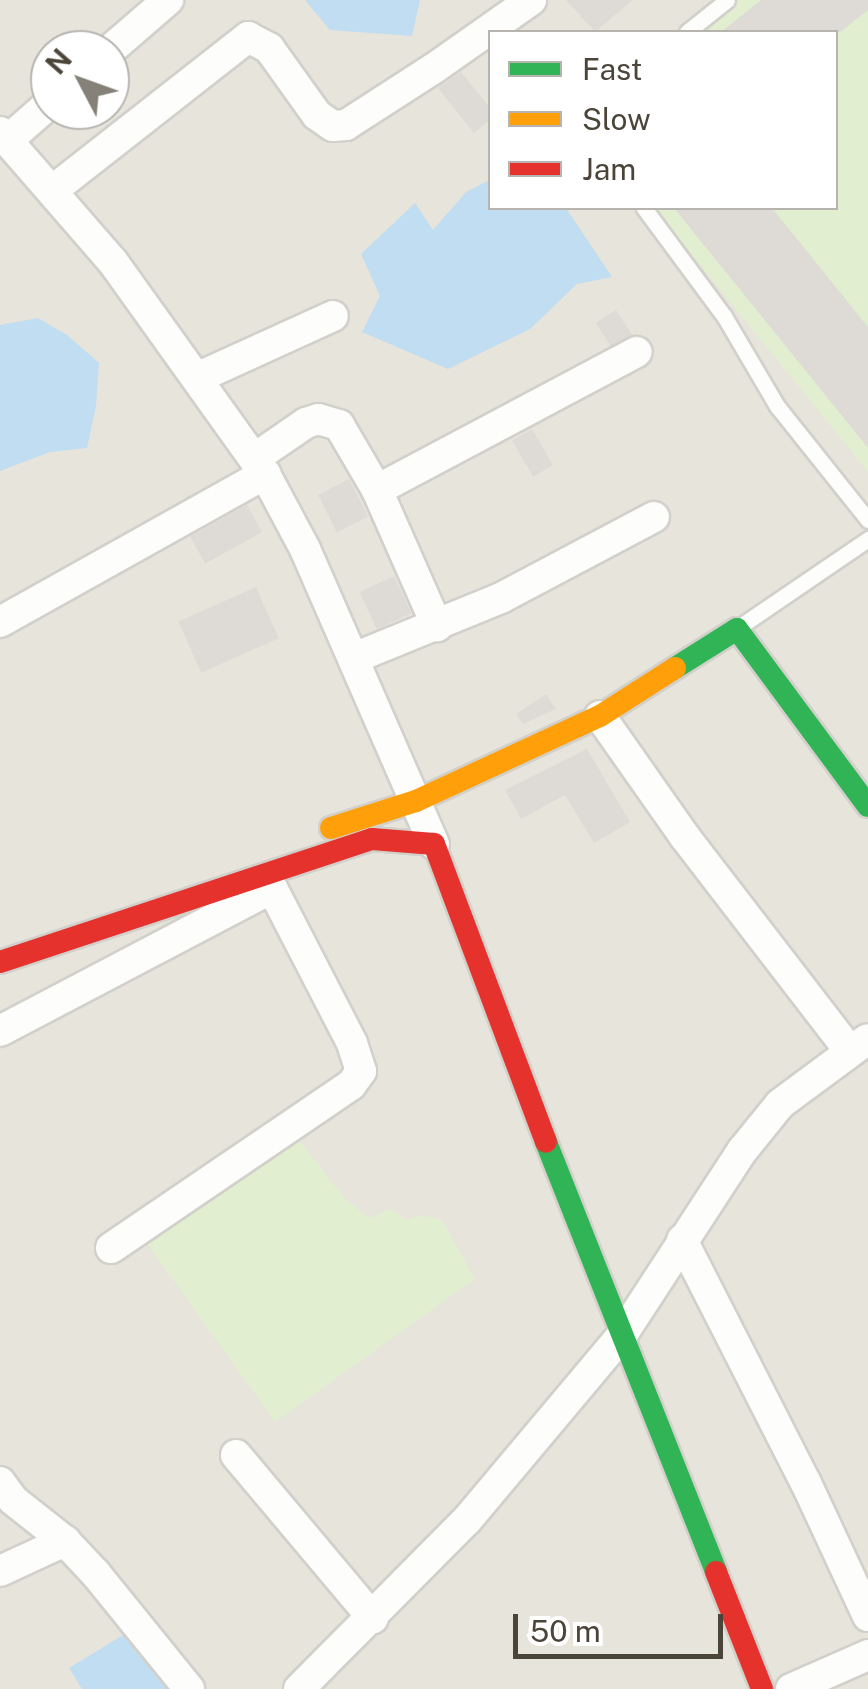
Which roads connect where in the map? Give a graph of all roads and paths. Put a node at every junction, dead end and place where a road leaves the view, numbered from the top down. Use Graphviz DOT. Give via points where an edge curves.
graph roads {
  1 [pos="168,0"];
  2 [pos="727,0"];
  3 [pos="524,2"];
  4 [pos="690,30"];
  5 [pos="130,33"];
  6 [pos="30,117"];
  7 [pos="4,136"];
  8 [pos="53,190"];
  9 [pos="645,210"];
  10 [pos="332,316"];
  11 [pos="638,352"];
  12 [pos="199,378"];
  13 [pos="260,466"];
  14 [pos="377,490"];
  15 [pos="654,517"];
  16 [pos="868,520"];
  17 [pos="868,539"];
  18 [pos="0,622"];
  19 [pos="437,626"];
  20 [pos="736,629"];
  21 [pos="354,658"];
  22 [pos="600,716"];
  23 [pos="416,801"];
  24 [pos="868,806"];
  25 [pos="287,842"];
  26 [pos="434,844"];
  27 [pos="349,846"];
  28 [pos="272,888"];
  29 [pos="0,962"];
  30 [pos="0,1032"];
  31 [pos="859,1046"];
  32 [pos="682,1240"];
  33 [pos="111,1248"];
  34 [pos="622,1335"];
  35 [pos="236,1455"];
  36 [pos="0,1482"];
  37 [pos="65,1542"];
  38 [pos="0,1571"];
  39 [pos="868,1616"];
  40 [pos="373,1618"];
  41 [pos="868,1655"];
  42 [pos="188,1689"];
  43 [pos="299,1689"];
  44 [pos="762,1689"];
  45 [pos="792,1689"];
  1 -- 5 [label="street"];
  2 -- 4 [label="lane"];
  3 -- 8 [label="street" via="346,125 333,126 317,114 269,48 248,37"];
  6 -- 7 [label="street"];
  7 -- 8 [label="street"];
  8 -- 12 [label="street"];
  9 -- 16 [label="lane" via="724,316 778,406"];
  10 -- 12 [label="street"];
  11 -- 14 [label="street"];
  12 -- 13 [label="street"];
  13 -- 14 [label="street" via="306,423 330,420"];
  13 -- 18 [label="street"];
  13 -- 21 [label="street"];
  14 -- 19 [label="street"];
  15 -- 19 [label="street"];
  17 -- 20 [label="lane"];
  19 -- 21 [label="street"];
  20 -- 22 [label="main road"];
  20 -- 24 [label="main road"];
  21 -- 23 [label="street"];
  22 -- 23 [label="main road"];
  22 -- 31 [label="street" via="695,850"];
  23 -- 25 [label="main road"];
  23 -- 26 [label="street"];
  26 -- 27 [label="main road" via="372,839"];
  26 -- 34 [label="main road"];
  27 -- 28 [label="street"];
  27 -- 29 [label="main road"];
  28 -- 30 [label="street"];
  28 -- 33 [label="street" via="361,1071 352,1084"];
  31 -- 32 [label="street" via="780,1104"];
  32 -- 34 [label="street"];
  32 -- 39 [label="street"];
  34 -- 40 [label="street" via="467,1520"];
  34 -- 44 [label="main road"];
  35 -- 40 [label="street"];
  36 -- 37 [label="street"];
  37 -- 38 [label="street"];
  37 -- 42 [label="street"];
  40 -- 43 [label="street"];
  41 -- 45 [label="street"];
}
